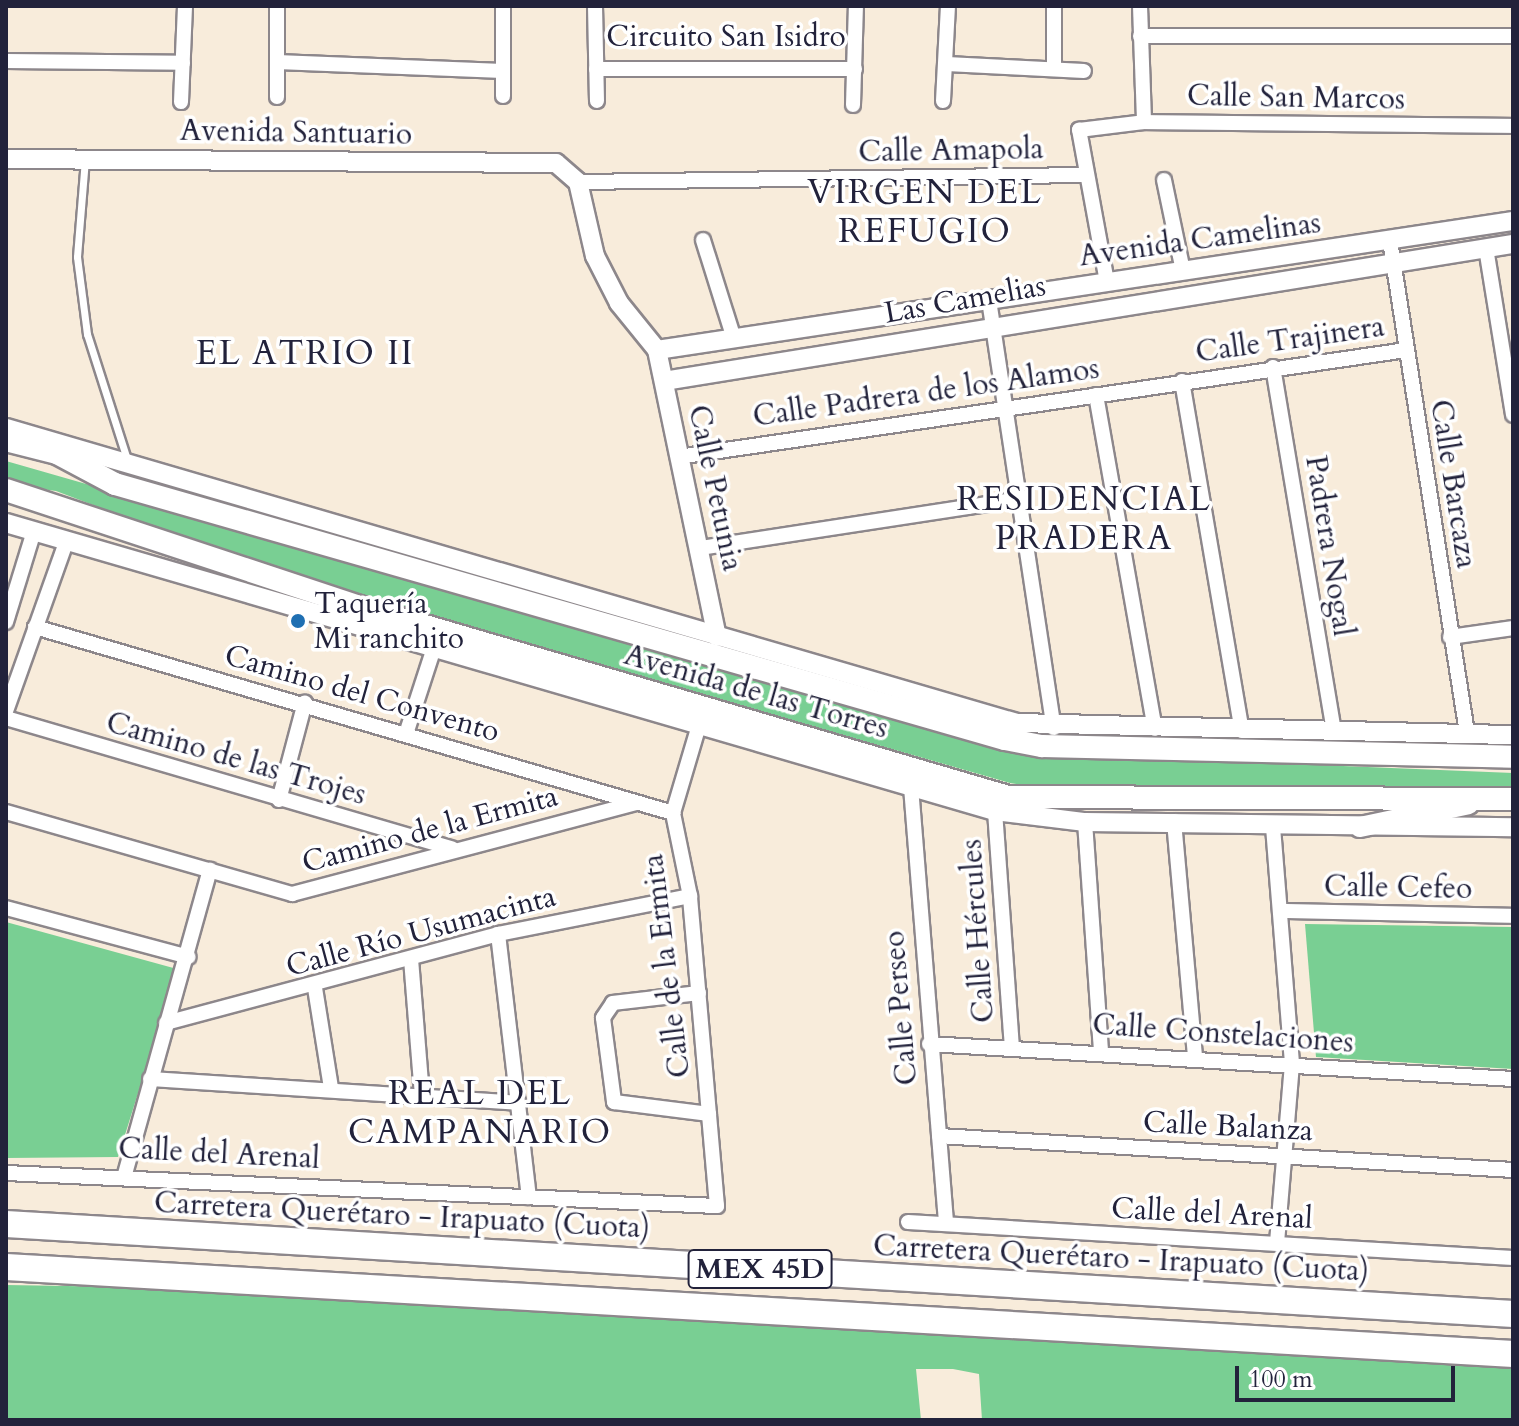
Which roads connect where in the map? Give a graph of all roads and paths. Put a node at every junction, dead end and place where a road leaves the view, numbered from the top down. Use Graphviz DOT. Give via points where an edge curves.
graph roads {
  1 [pos="185,6"];
  2 [pos="277,6"];
  3 [pos="503,6"];
  4 [pos="595,6"];
  5 [pos="856,6"];
  6 [pos="948,6"];
  7 [pos="1054,6"];
  8 [pos="1140,6"];
  9 [pos="1140,36"];
  10 [pos="1513,36"];
  11 [pos="6,61"];
  12 [pos="277,62"];
  13 [pos="183,63"];
  14 [pos="947,64"];
  15 [pos="1054,68"];
  16 [pos="596,69"];
  17 [pos="855,69"];
  18 [pos="503,71"];
  19 [pos="1084,71"];
  20 [pos="503,96"];
  21 [pos="277,97"];
  22 [pos="597,101"];
  23 [pos="943,101"];
  24 [pos="181,102"];
  25 [pos="853,105"];
  26 [pos="1144,122"];
  27 [pos="1513,126"];
  28 [pos="6,159"];
  29 [pos="85,159"];
  30 [pos="1086,175"];
  31 [pos="1164,180"];
  32 [pos="578,182"];
  33 [pos="1513,221"];
  34 [pos="703,240"];
  35 [pos="1390,241"];
  36 [pos="1513,244"];
  37 [pos="1486,248"];
  38 [pos="1392,262"];
  39 [pos="1183,271"];
  40 [pos="1107,282"];
  41 [pos="989,300"];
  42 [pos="993,322"];
  43 [pos="734,339"];
  44 [pos="657,350"];
  45 [pos="1406,350"];
  46 [pos="1273,367"];
  47 [pos="664,381"];
  48 [pos="1182,381"];
  49 [pos="1096,395"];
  50 [pos="1007,408"];
  51 [pos="1513,415"];
  52 [pos="6,428"];
  53 [pos="6,440"];
  54 [pos="678,457"];
  55 [pos="127,461"];
  56 [pos="6,490"];
  57 [pos="1021,499"];
  58 [pos="6,523"];
  59 [pos="34,531"];
  60 [pos="67,540"];
  61 [pos="700,548"];
  62 [pos="6,621"];
  63 [pos="35,627"];
  64 [pos="1513,628"];
  65 [pos="717,637"];
  66 [pos="1450,637"];
  67 [pos="434,648"];
  68 [pos="305,702"];
  69 [pos="6,711"];
  70 [pos="6,718"];
  71 [pos="699,725"];
  72 [pos="1054,728"];
  73 [pos="1155,729"];
  74 [pos="1242,731"];
  75 [pos="1334,733"];
  76 [pos="406,734"];
  77 [pos="1467,735"];
  78 [pos="1513,735"];
  79 [pos="1513,757"];
  80 [pos="911,787"];
  81 [pos="1504,799"];
  82 [pos="279,800"];
  83 [pos="637,803"];
  84 [pos="995,811"];
  85 [pos="6,812"];
  86 [pos="673,813"];
  87 [pos="1174,821"];
  88 [pos="1085,822"];
  89 [pos="1273,827"];
  90 [pos="1360,827"];
  91 [pos="1513,827"];
  92 [pos="452,848"];
  93 [pos="210,870"];
  94 [pos="690,896"];
  95 [pos="6,908"];
  96 [pos="1282,911"];
  97 [pos="1513,916"];
  98 [pos="498,934"];
  99 [pos="189,957"];
  100 [pos="411,959"];
  101 [pos="315,988"];
  102 [pos="699,993"];
  103 [pos="166,1023"];
  104 [pos="929,1044"];
  105 [pos="1012,1047"];
  106 [pos="1101,1052"];
  107 [pos="1195,1057"];
  108 [pos="1292,1064"];
  109 [pos="150,1079"];
  110 [pos="1513,1079"];
  111 [pos="331,1088"];
  112 [pos="422,1095"];
  113 [pos="518,1103"];
  114 [pos="709,1114"];
  115 [pos="939,1136"];
  116 [pos="1285,1157"];
  117 [pos="1513,1170"];
  118 [pos="6,1173"];
  119 [pos="125,1174"];
  120 [pos="529,1197"];
  121 [pos="717,1206"];
  122 [pos="908,1222"];
  123 [pos="6,1224"];
  124 [pos="946,1224"];
  125 [pos="1277,1243"];
  126 [pos="1513,1258"];
  127 [pos="6,1267"];
  128 [pos="1513,1314"];
  129 [pos="1513,1354"];
  1 -- 13 [label="street"];
  2 -- 12 [label="street"];
  3 -- 18 [label="street"];
  4 -- 16 [label="street, Circuito San Isidro"];
  5 -- 17 [label="street, Circuito San Isidro"];
  6 -- 14 [label="street"];
  7 -- 15 [label="street"];
  8 -- 9 [label="street"];
  9 -- 10 [label="street"];
  9 -- 26 [label="street"];
  11 -- 13 [label="street"];
  12 -- 18 [label="street"];
  12 -- 21 [label="street"];
  13 -- 24 [label="street"];
  14 -- 15 [label="street"];
  14 -- 23 [label="street"];
  15 -- 19 [label="street"];
  16 -- 17 [label="street, Circuito San Isidro"];
  16 -- 22 [label="street"];
  17 -- 25 [label="street"];
  18 -- 20 [label="street"];
  26 -- 27 [label="street, Calle San Marcos"];
  26 -- 30 [label="street, Calle San Marcos" via="1079,130"];
  28 -- 29 [label="street, Avenida Santuario"];
  29 -- 32 [label="street, Avenida Santuario" via="556,163"];
  29 -- 55 [label="lane" via="77,257 87,334"];
  30 -- 32 [label="street, Calle Amapola"];
  30 -- 40 [label="street"];
  31 -- 39 [label="street"];
  32 -- 44 [label="street" via="595,256 619,303"];
  33 -- 35 [label="street, Avenida Camelinas"];
  34 -- 43 [label="street"];
  35 -- 38 [label="street, Calle Barcaza"];
  35 -- 39 [label="street, Avenida Camelinas"];
  36 -- 37 [label="street, Las Camelias"];
  37 -- 38 [label="street, Las Camelias"];
  37 -- 51 [label="street"];
  38 -- 42 [label="street, Las Camelias"];
  38 -- 45 [label="street, Calle Barcaza"];
  39 -- 40 [label="street, Avenida Camelinas"];
  40 -- 41 [label="street, Avenida Camelinas"];
  41 -- 42 [label="street"];
  41 -- 43 [label="street, Avenida Camelinas"];
  42 -- 47 [label="street, Las Camelias"];
  42 -- 50 [label="street"];
  43 -- 44 [label="street, Avenida Camelinas"];
  44 -- 47 [label="street, Calle Petunia"];
  45 -- 46 [label="street, Calle Trajinera"];
  45 -- 66 [label="street, Calle Barcaza"];
  46 -- 48 [label="street, Calle Trajinera"];
  46 -- 75 [label="street, Padrera Nogal"];
  47 -- 54 [label="street, Calle Petunia"];
  48 -- 49 [label="street, Calle Padrera de los Alamos"];
  48 -- 74 [label="street"];
  49 -- 50 [label="street, Calle Padrera de los Alamos"];
  49 -- 73 [label="street"];
  50 -- 54 [label="street, Calle Padrera de los Alamos"];
  50 -- 57 [label="street"];
  52 -- 55 [label="street, Avenida de las Torres"];
  53 -- 79 [label="main road, Avenida de las Torres" via="57,453 115,484 1005,739 1042,746"];
  54 -- 61 [label="street, Calle Petunia"];
  55 -- 65 [label="street, Avenida de las Torres"];
  56 -- 81 [label="main road, Avenida de las Torres" via="360,607 1008,797"];
  57 -- 61 [label="street"];
  57 -- 72 [label="street"];
  58 -- 59 [label="street, Avenida de las Torres"];
  59 -- 60 [label="street, Avenida de las Torres"];
  59 -- 62 [label="street"];
  60 -- 63 [label="street"];
  60 -- 67 [label="street, Avenida de las Torres"];
  61 -- 65 [label="street, Calle Petunia"];
  63 -- 68 [label="street, Camino del Convento"];
  63 -- 69 [label="street"];
  64 -- 66 [label="street"];
  65 -- 72 [label="street, Avenida de las Torres"];
  66 -- 77 [label="street, Calle Barcaza"];
  67 -- 71 [label="street, Avenida de las Torres"];
  67 -- 76 [label="street"];
  68 -- 76 [label="street, Camino del Convento"];
  68 -- 82 [label="street"];
  70 -- 82 [label="street, Camino de las Trojes"];
  71 -- 80 [label="street, Avenida de las Torres"];
  71 -- 86 [label="street, Calle de la Ermita"];
  72 -- 73 [label="street, Avenida de las Torres"];
  73 -- 74 [label="street, Avenida de las Torres"];
  74 -- 75 [label="street, Avenida de las Torres"];
  75 -- 77 [label="street, Avenida de las Torres"];
  76 -- 83 [label="street, Camino del Convento"];
  77 -- 78 [label="street, Avenida de las Torres"];
  80 -- 84 [label="street, Avenida de las Torres"];
  80 -- 104 [label="street, Calle Perseo"];
  81 -- 90 [label="main road"];
  82 -- 92 [label="street, Camino de las Trojes"];
  83 -- 86 [label="street, Camino del Convento"];
  83 -- 92 [label="street, Camino de la Ermita"];
  84 -- 88 [label="street, Avenida de las Torres"];
  84 -- 105 [label="street, Calle Hércules"];
  85 -- 93 [label="street, Camino de la Ermita"];
  86 -- 94 [label="street, Calle de la Ermita"];
  87 -- 88 [label="street, Avenida de las Torres"];
  87 -- 89 [label="street, Avenida de las Torres"];
  87 -- 107 [label="street"];
  88 -- 106 [label="street"];
  89 -- 90 [label="street, Avenida de las Torres"];
  89 -- 96 [label="street"];
  90 -- 91 [label="street, Avenida de las Torres"];
  92 -- 93 [label="street, Camino de la Ermita" via="292,894"];
  93 -- 99 [label="street"];
  94 -- 98 [label="street, Calle Río Usumacinta"];
  94 -- 102 [label="street, Calle de la Ermita"];
  95 -- 99 [label="street"];
  96 -- 97 [label="street, Calle Cefeo"];
  96 -- 108 [label="street"];
  98 -- 100 [label="street, Calle Río Usumacinta"];
  98 -- 113 [label="street"];
  99 -- 103 [label="street"];
  100 -- 101 [label="street, Calle Río Usumacinta"];
  100 -- 112 [label="street"];
  101 -- 103 [label="street, Calle Río Usumacinta"];
  101 -- 111 [label="street"];
  102 -- 114 [label="street, Calle de la Ermita"];
  102 -- 114 [label="street" via="613,1003 603,1018 614,1102"];
  103 -- 109 [label="street"];
  104 -- 105 [label="street, Calle Constelaciones"];
  104 -- 115 [label="street, Calle Perseo"];
  105 -- 106 [label="street, Calle Constelaciones"];
  106 -- 107 [label="street, Calle Constelaciones"];
  107 -- 108 [label="street, Calle Constelaciones"];
  108 -- 110 [label="street, Calle Constelaciones"];
  108 -- 116 [label="street"];
  109 -- 111 [label="street"];
  109 -- 119 [label="street"];
  111 -- 112 [label="street"];
  112 -- 113 [label="street"];
  113 -- 120 [label="street"];
  114 -- 121 [label="street, Calle de la Ermita"];
  115 -- 116 [label="street, Calle Balanza"];
  115 -- 124 [label="street, Calle Perseo"];
  116 -- 117 [label="street, Calle Balanza"];
  116 -- 125 [label="street"];
  118 -- 119 [label="street, Calle del Arenal"];
  119 -- 120 [label="street, Calle del Arenal"];
  120 -- 121 [label="street, Calle del Arenal"];
  122 -- 124 [label="street, Calle del Arenal"];
  123 -- 128 [label="highway, Carretera Querétaro - Irapuato (Cuota) / MEX 45D"];
  124 -- 125 [label="street, Calle del Arenal"];
  125 -- 126 [label="street, Calle del Arenal"];
  127 -- 129 [label="highway, MEX 45D"];
}
